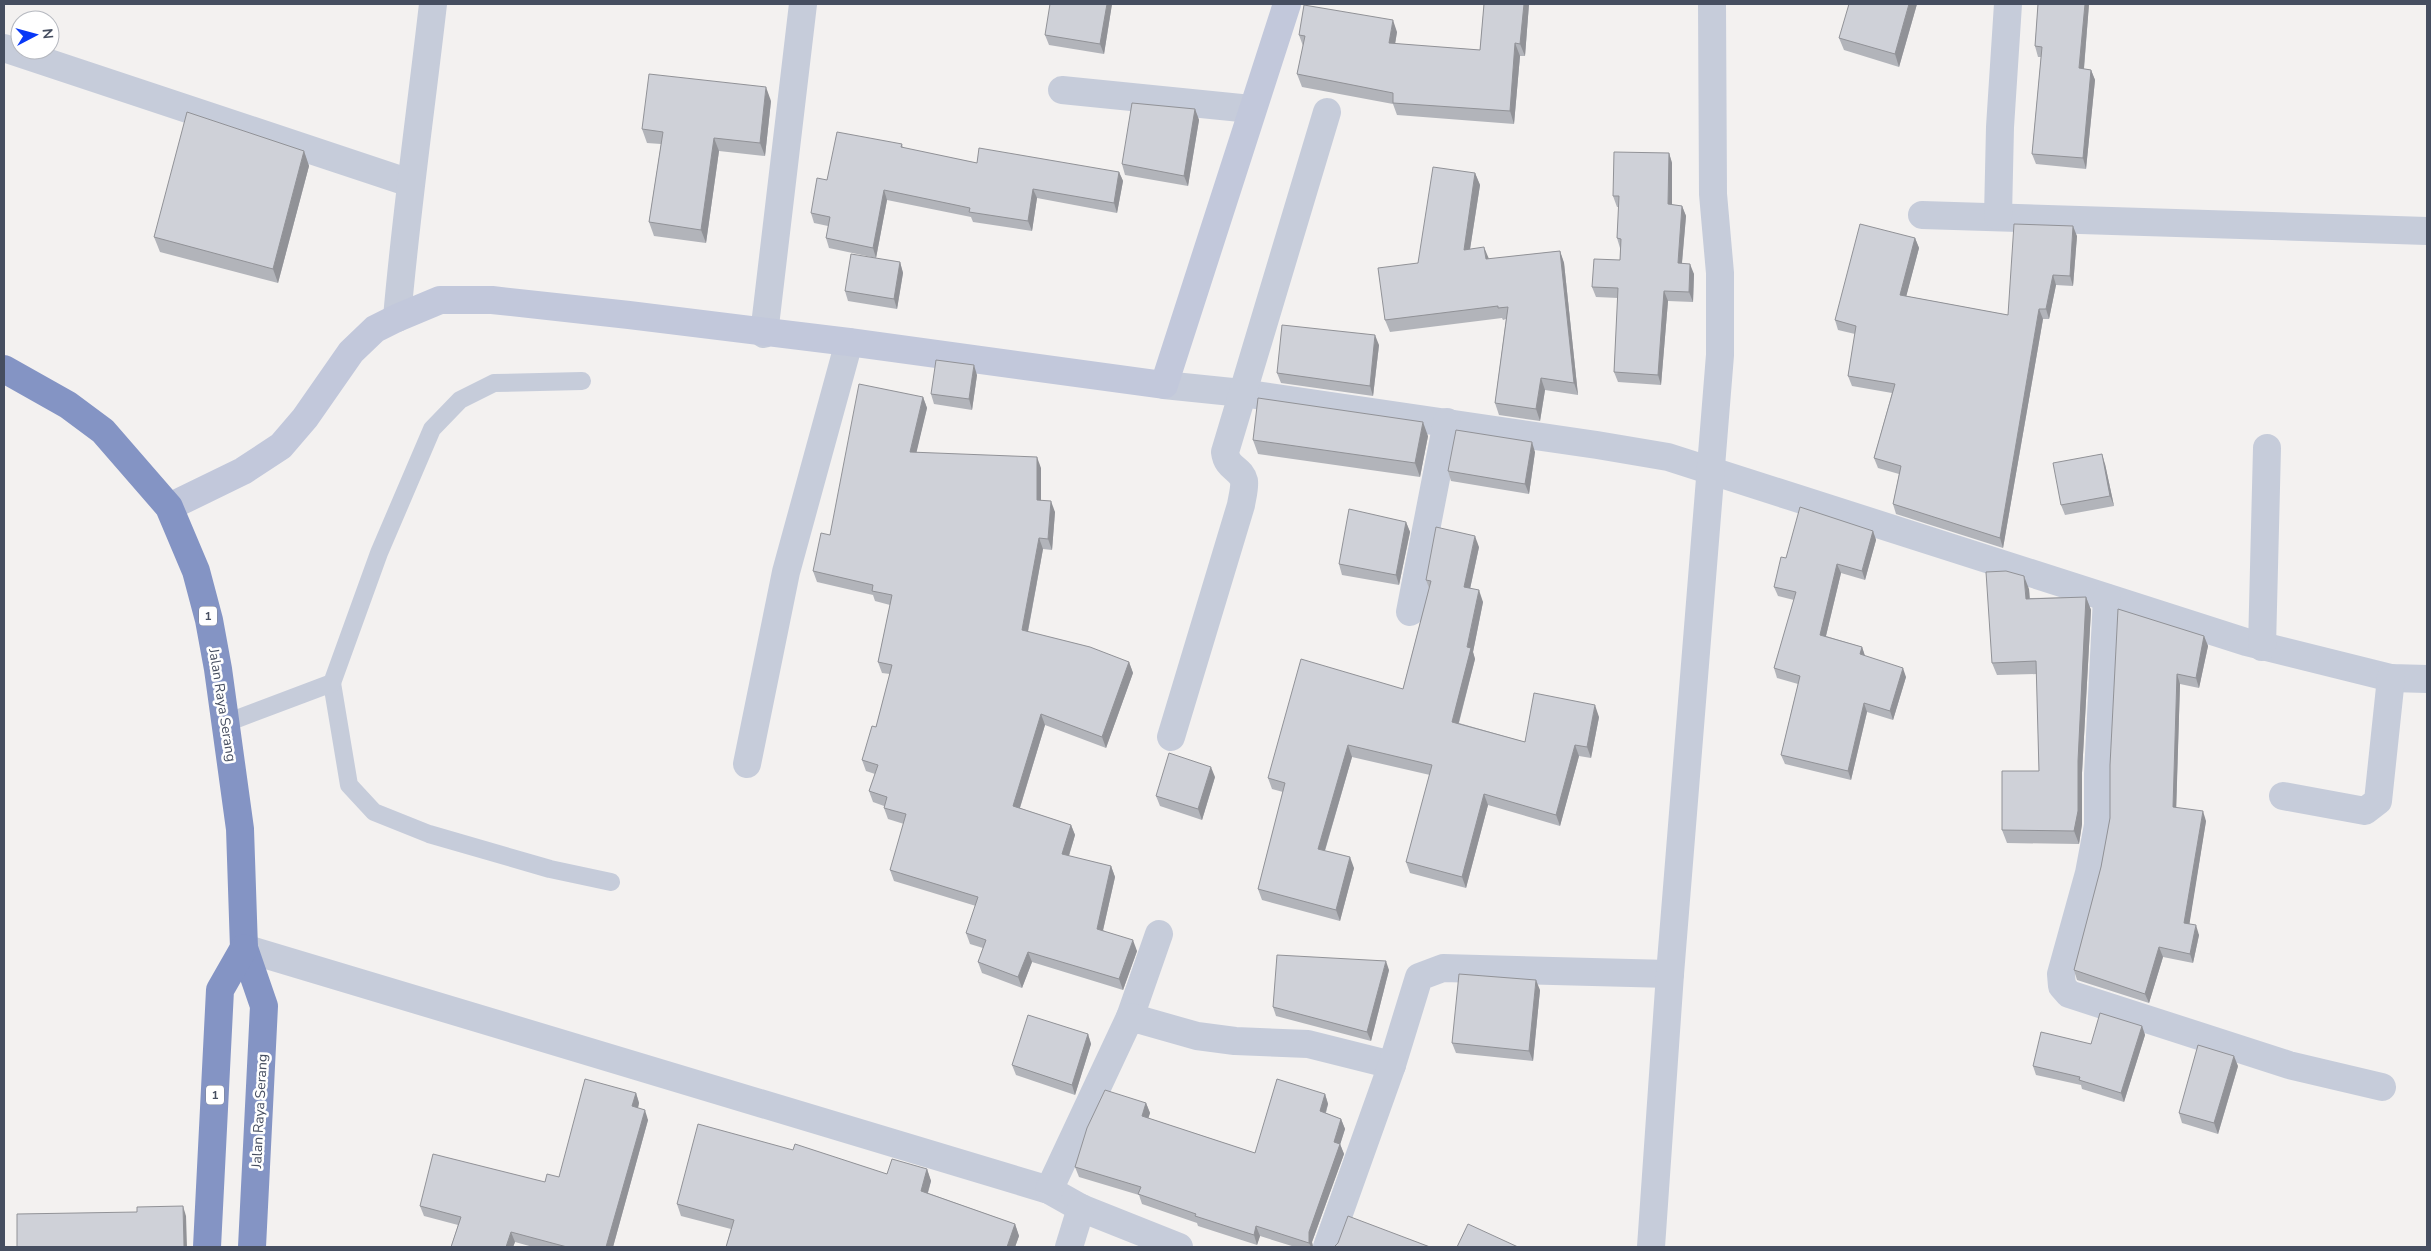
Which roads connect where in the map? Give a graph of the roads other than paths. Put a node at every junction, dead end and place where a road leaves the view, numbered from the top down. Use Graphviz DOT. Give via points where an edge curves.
graph roads {
  1 [pos="432,4"];
  2 [pos="803,4"];
  3 [pos="1287,4"];
  4 [pos="1712,4"];
  5 [pos="2008,4"];
  6 [pos="4,48"];
  7 [pos="1062,90"];
  8 [pos="1251,109"];
  9 [pos="1327,112"];
  10 [pos="410,183"];
  11 [pos="1922,215"];
  12 [pos="1998,216"];
  13 [pos="2427,231"];
  14 [pos="397,318"];
  15 [pos="764,334"];
  16 [pos="850,342"];
  17 [pos="4,368"];
  18 [pos="582,380"];
  19 [pos="1164,385"];
  20 [pos="1242,393"];
  21 [pos="1447,422"];
  22 [pos="2267,448"];
  23 [pos="1712,472"];
  24 [pos="169,507"];
  25 [pos="2107,598"];
  26 [pos="1410,612"];
  27 [pos="2262,647"];
  28 [pos="2391,678"];
  29 [pos="2427,679"];
  30 [pos="332,683"];
  31 [pos="226,724"];
  32 [pos="1171,737"];
  33 [pos="747,764"];
  34 [pos="2283,796"];
  35 [pos="611,882"];
  36 [pos="1160,934"];
  37 [pos="244,948"];
  38 [pos="1670,974"];
  39 [pos="1130,1017"];
  40 [pos="1392,1065"];
  41 [pos="2382,1087"];
  42 [pos="1049,1190"];
  43 [pos="1081,1208"];
  44 [pos="207,1247"];
  45 [pos="252,1247"];
  46 [pos="1069,1247"];
  47 [pos="1179,1247"];
  48 [pos="1327,1247"];
  49 [pos="1651,1247"];
  1 -- 10 [label="street"];
  2 -- 15 [label="street"];
  3 -- 8 [label="street"];
  4 -- 23 [label="street" via="1713,194 1720,273 1720,355"];
  5 -- 12 [label="street"];
  6 -- 10 [label="street"];
  7 -- 8 [label="street"];
  8 -- 19 [label="street"];
  9 -- 20 [label="street"];
  10 -- 14 [label="street"];
  11 -- 12 [label="street"];
  12 -- 13 [label="street"];
  14 -- 15 [label="street" via="440,300 492,300"];
  14 -- 24 [label="street" via="375,330 351,352 305,418 281,446 243,471"];
  15 -- 16 [label="street"];
  16 -- 19 [label="street"];
  16 -- 33 [label="street" via="786,572"];
  17 -- 24 [label="highway, Jalan Raya Serang / 1" via="68,405 103,432"];
  18 -- 30 [label="lane" via="494,383 460,400 432,428 379,553"];
  19 -- 20 [label="street"];
  20 -- 21 [label="street"];
  20 -- 32 [label="street" via="1225,452 1228,464 1244,480 1241,505"];
  21 -- 23 [label="street" via="1668,458"];
  21 -- 26 [label="street"];
  22 -- 27 [label="street"];
  23 -- 25 [label="street"];
  23 -- 38 [label="street"];
  24 -- 31 [label="highway, Jalan Raya Serang / 1" via="196,571 209,620"];
  25 -- 27 [label="street"];
  25 -- 41 [label="street" via="2098,826 2089,873 2061,974 2062,986 2069,994 2289,1065"];
  27 -- 28 [label="street"];
  28 -- 29 [label="street"];
  28 -- 34 [label="street" via="2378,801 2373,807 2365,811"];
  30 -- 31 [label="lane"];
  30 -- 35 [label="lane" via="349,785 374,812 429,834 550,869"];
  31 -- 37 [label="highway, Jalan Raya Serang / 1" via="240,829"];
  36 -- 39 [label="street"];
  37 -- 42 [label="street"];
  37 -- 44 [label="highway, 1" via="220,990"];
  37 -- 45 [label="highway, Jalan Raya Serang / 1" via="264,1006"];
  38 -- 40 [label="street" via="1443,968 1420,977"];
  38 -- 49 [label="street"];
  39 -- 40 [label="street" via="1197,1036 1308,1044"];
  39 -- 42 [label="street"];
  40 -- 48 [label="street"];
  42 -- 43 [label="street"];
  43 -- 46 [label="street"];
  43 -- 47 [label="street"];
}
